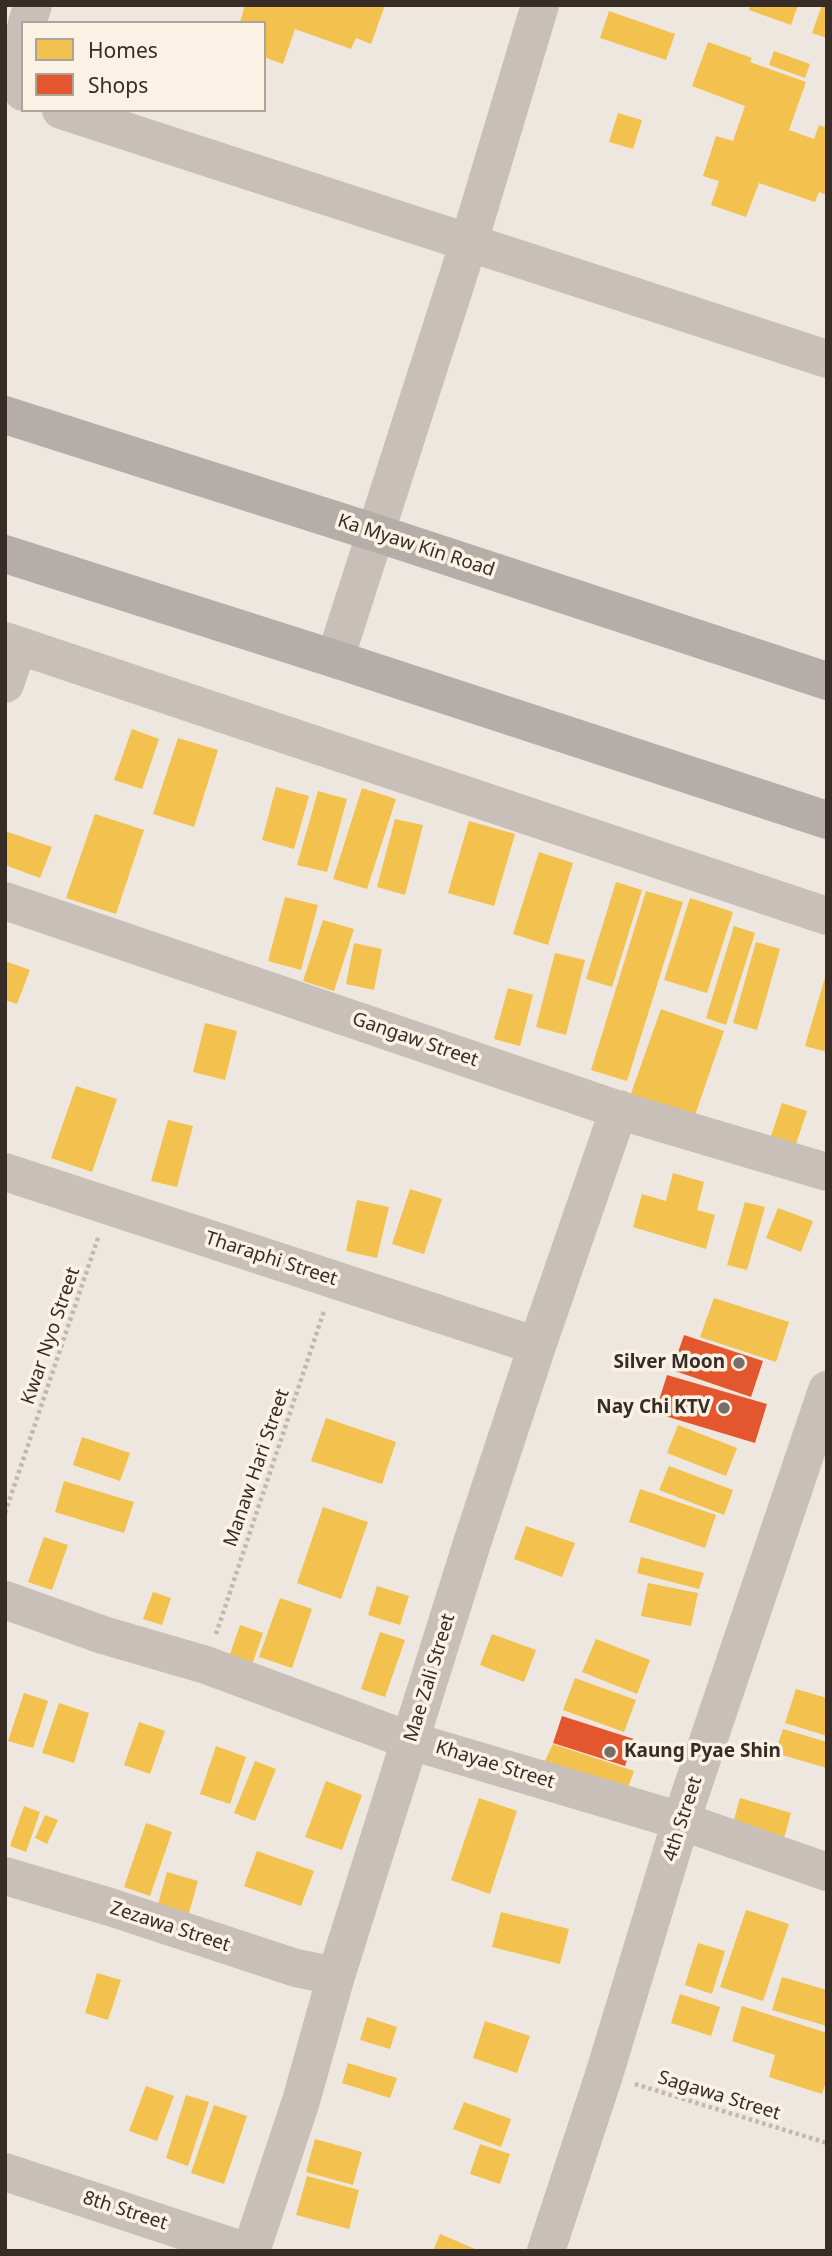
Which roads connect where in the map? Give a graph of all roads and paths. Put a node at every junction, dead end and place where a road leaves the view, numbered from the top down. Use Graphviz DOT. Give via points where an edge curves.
graph roads {
  1 [pos="540,5"];
  2 [pos="21,40"];
  3 [pos="21,74"];
  4 [pos="67,112"];
  5 [pos="468,242"];
  6 [pos="827,359"];
  7 [pos="5,415"];
  8 [pos="376,533"];
  9 [pos="5,554"];
  10 [pos="12,644"];
  11 [pos="335,659"];
  12 [pos="827,681"];
  13 [pos="5,684"];
  14 [pos="827,820"];
  15 [pos="5,901"];
  16 [pos="827,916"];
  17 [pos="619,1109"];
  18 [pos="5,1172"];
  19 [pos="827,1172"];
  20 [pos="109,1207"];
  21 [pos="335,1280"];
  22 [pos="537,1346"];
  23 [pos="827,1390"];
  24 [pos="819,1443"];
  25 [pos="5,1513"];
  26 [pos="5,1600"];
  27 [pos="206,1665"];
  28 [pos="411,1741"];
  29 [pos="681,1821"];
  30 [pos="827,1872"];
  31 [pos="5,1876"];
  32 [pos="336,1976"];
  33 [pos="604,2075"];
  34 [pos="827,2143"];
  35 [pos="5,2172"];
  36 [pos="245,2251"];
  37 [pos="251,2251"];
  38 [pos="546,2251"];
  1 -- 5 [label="street"];
  2 -- 3 [label="street"];
  4 -- 5 [label="street"];
  5 -- 6 [label="street"];
  5 -- 8 [label="street"];
  7 -- 8 [label="main road, Ka Myaw Kin Road"];
  8 -- 11 [label="street"];
  8 -- 12 [label="main road, Ka Myaw Kin Road"];
  9 -- 11 [label="main road"];
  10 -- 13 [label="street"];
  10 -- 16 [label="street"];
  11 -- 14 [label="main road"];
  15 -- 17 [label="street, Gangaw Street"];
  17 -- 19 [label="street, Gangaw Street"];
  17 -- 22 [label="street, Mae Zali Street"];
  18 -- 20 [label="street, Tharaphi Street"];
  20 -- 21 [label="street, Tharaphi Street"];
  20 -- 25 [label="path, Kwar Nyo Street"];
  21 -- 22 [label="street, Tharaphi Street"];
  21 -- 27 [label="path, Manaw Hari Street"];
  22 -- 28 [label="street, Mae Zali Street"];
  23 -- 24 [label="street, 4th Street"];
  24 -- 29 [label="street, 4th Street"];
  26 -- 27 [label="street, Khayae Street"];
  27 -- 28 [label="street, Khayae Street"];
  28 -- 29 [label="street, Khayae Street"];
  28 -- 32 [label="street, Mae Zali Street"];
  29 -- 30 [label="street, Khayae Street"];
  29 -- 33 [label="street, 4th Street"];
  31 -- 32 [label="street, Zezawa Street" via="296,1968"];
  32 -- 37 [label="street, Mae Zali Street"];
  33 -- 34 [label="path, Sagawa Street"];
  33 -- 38 [label="street, 4th Street"];
  35 -- 36 [label="street, 8th Street"];
}
